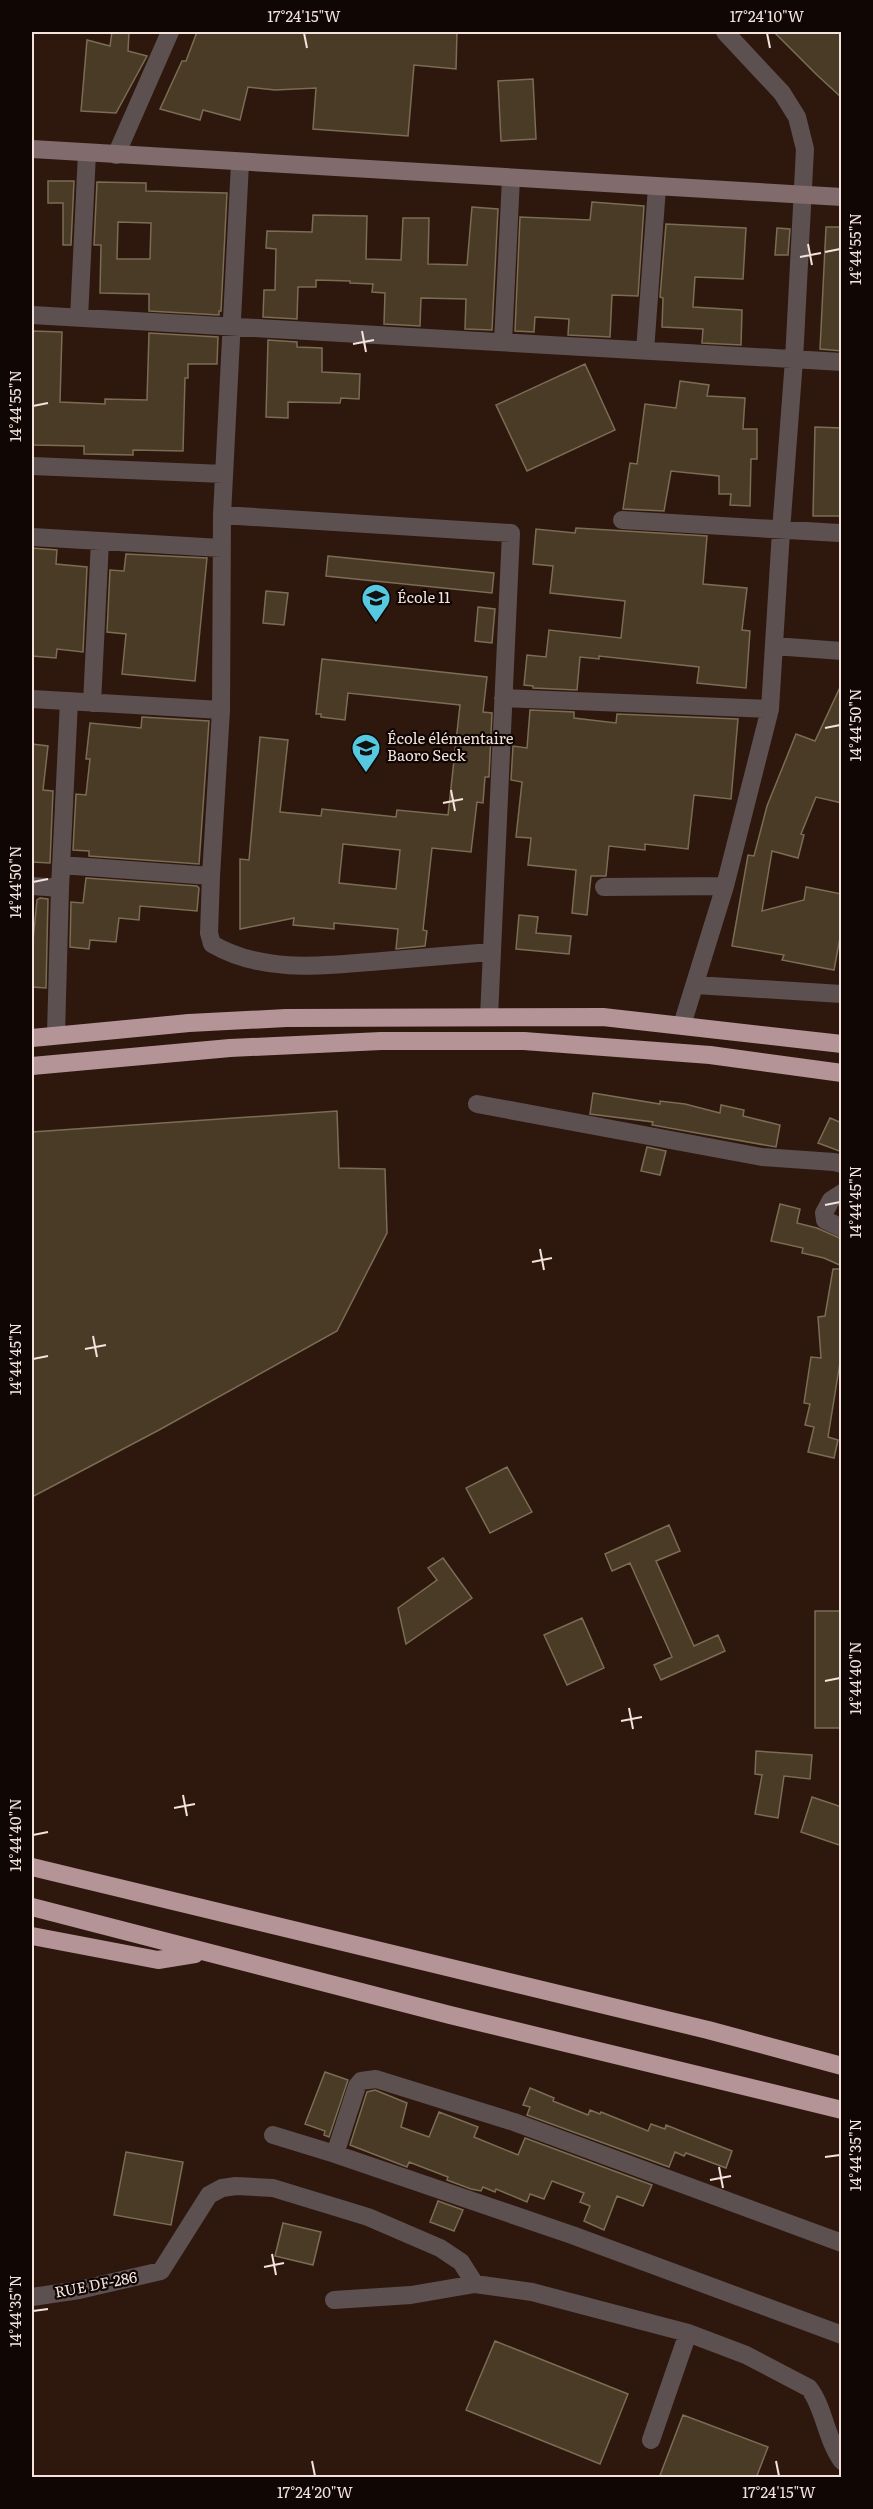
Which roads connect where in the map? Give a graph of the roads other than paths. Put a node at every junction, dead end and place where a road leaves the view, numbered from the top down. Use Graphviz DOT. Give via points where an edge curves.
graph roads {
  1 [pos="170,32"];
  2 [pos="725,32"];
  3 [pos="32,149"];
  4 [pos="87,153"];
  5 [pos="116,154"];
  6 [pos="240,163"];
  7 [pos="511,178"];
  8 [pos="657,187"];
  9 [pos="802,194"];
  10 [pos="842,197"];
  11 [pos="32,315"];
  12 [pos="79,318"];
  13 [pos="231,327"];
  14 [pos="503,342"];
  15 [pos="645,351"];
  16 [pos="794,360"];
  17 [pos="842,362"];
  18 [pos="32,466"];
  19 [pos="224,474"];
  20 [pos="222,515"];
  21 [pos="622,520"];
  22 [pos="781,531"];
  23 [pos="839,532"];
  24 [pos="32,537"];
  25 [pos="100,541"];
  26 [pos="221,548"];
  27 [pos="774,646"];
  28 [pos="842,651"];
  29 [pos="503,698"];
  30 [pos="32,699"];
  31 [pos="69,701"];
  32 [pos="92,703"];
  33 [pos="770,709"];
  34 [pos="221,710"];
  35 [pos="61,865"];
  36 [pos="211,876"];
  37 [pos="32,886"];
  38 [pos="604,886"];
  39 [pos="725,886"];
  40 [pos="60,888"];
  41 [pos="491,952"];
  42 [pos="695,985"];
  43 [pos="842,994"];
  44 [pos="489,1017"];
  45 [pos="682,1025"];
  46 [pos="56,1034"];
  47 [pos="32,1038"];
  48 [pos="842,1044"];
  49 [pos="32,1066"];
  50 [pos="842,1073"];
  51 [pos="477,1104"];
  52 [pos="842,1164"];
  53 [pos="841,1192"];
  54 [pos="842,1228"];
  55 [pos="32,1867"];
  56 [pos="32,1907"];
  57 [pos="32,1936"];
  58 [pos="206,1953"];
  59 [pos="842,2066"];
  60 [pos="842,2110"];
  61 [pos="273,2135"];
  62 [pos="335,2154"];
  63 [pos="842,2243"];
  64 [pos="475,2284"];
  65 [pos="32,2297"];
  66 [pos="334,2300"];
  67 [pos="688,2333"];
  68 [pos="842,2335"];
  69 [pos="651,2440"];
  70 [pos="842,2461"];
  1 -- 5 [label="street"];
  2 -- 9 [label="street" via="782,93 797,117 805,149"];
  3 -- 4 [label="street"];
  4 -- 5 [label="street"];
  4 -- 12 [label="street"];
  5 -- 6 [label="street"];
  6 -- 7 [label="street"];
  6 -- 13 [label="street"];
  7 -- 8 [label="street"];
  7 -- 14 [label="street"];
  8 -- 9 [label="street"];
  8 -- 15 [label="street"];
  9 -- 10 [label="street"];
  9 -- 16 [label="street"];
  11 -- 12 [label="street"];
  12 -- 13 [label="street"];
  13 -- 14 [label="street"];
  13 -- 19 [label="street"];
  14 -- 15 [label="street"];
  15 -- 16 [label="street"];
  16 -- 17 [label="street"];
  16 -- 22 [label="street"];
  18 -- 19 [label="street"];
  19 -- 20 [label="street"];
  20 -- 26 [label="street"];
  20 -- 29 [label="street" via="511,533"];
  21 -- 22 [label="street"];
  22 -- 23 [label="street"];
  22 -- 27 [label="street"];
  24 -- 25 [label="street"];
  25 -- 26 [label="street"];
  25 -- 32 [label="street"];
  26 -- 34 [label="street"];
  27 -- 28 [label="street"];
  27 -- 33 [label="street"];
  29 -- 33 [label="street"];
  29 -- 41 [label="street"];
  30 -- 31 [label="street"];
  31 -- 32 [label="street"];
  31 -- 35 [label="street"];
  32 -- 34 [label="street"];
  33 -- 39 [label="street"];
  34 -- 36 [label="street"];
  35 -- 36 [label="street"];
  35 -- 40 [label="street"];
  36 -- 41 [label="street" via="212,944 271,965 317,967"];
  37 -- 40 [label="street"];
  38 -- 39 [label="street"];
  39 -- 42 [label="street"];
  40 -- 46 [label="street"];
  41 -- 44 [label="street"];
  42 -- 43 [label="street"];
  42 -- 45 [label="street"];
  44 -- 45 [label="highway" via="603,1017"];
  44 -- 46 [label="highway" via="286,1018"];
  45 -- 48 [label="highway"];
  46 -- 47 [label="highway"];
  49 -- 50 [label="highway" via="230,1048 381,1041 524,1041 710,1055"];
  51 -- 52 [label="street" via="762,1157"];
  53 -- 54 [label="street" via="824,1213 825,1220"];
  55 -- 59 [label="highway"];
  56 -- 58 [label="highway"];
  57 -- 58 [label="highway" via="158,1959"];
  58 -- 60 [label="highway"];
  61 -- 62 [label="street"];
  62 -- 63 [label="street" via="357,2086 361,2081 376,2079 514,2122"];
  62 -- 68 [label="street" via="572,2235"];
  64 -- 65 [label="street, RUE DF-286" via="461,2262 440,2248 368,2217 273,2188 236,2186 209,2196 161,2271"];
  64 -- 66 [label="street" via="411,2295"];
  64 -- 67 [label="street" via="532,2292"];
  67 -- 69 [label="street"];
  67 -- 70 [label="street" via="746,2355 808,2388 815,2397 832,2448"];
}
